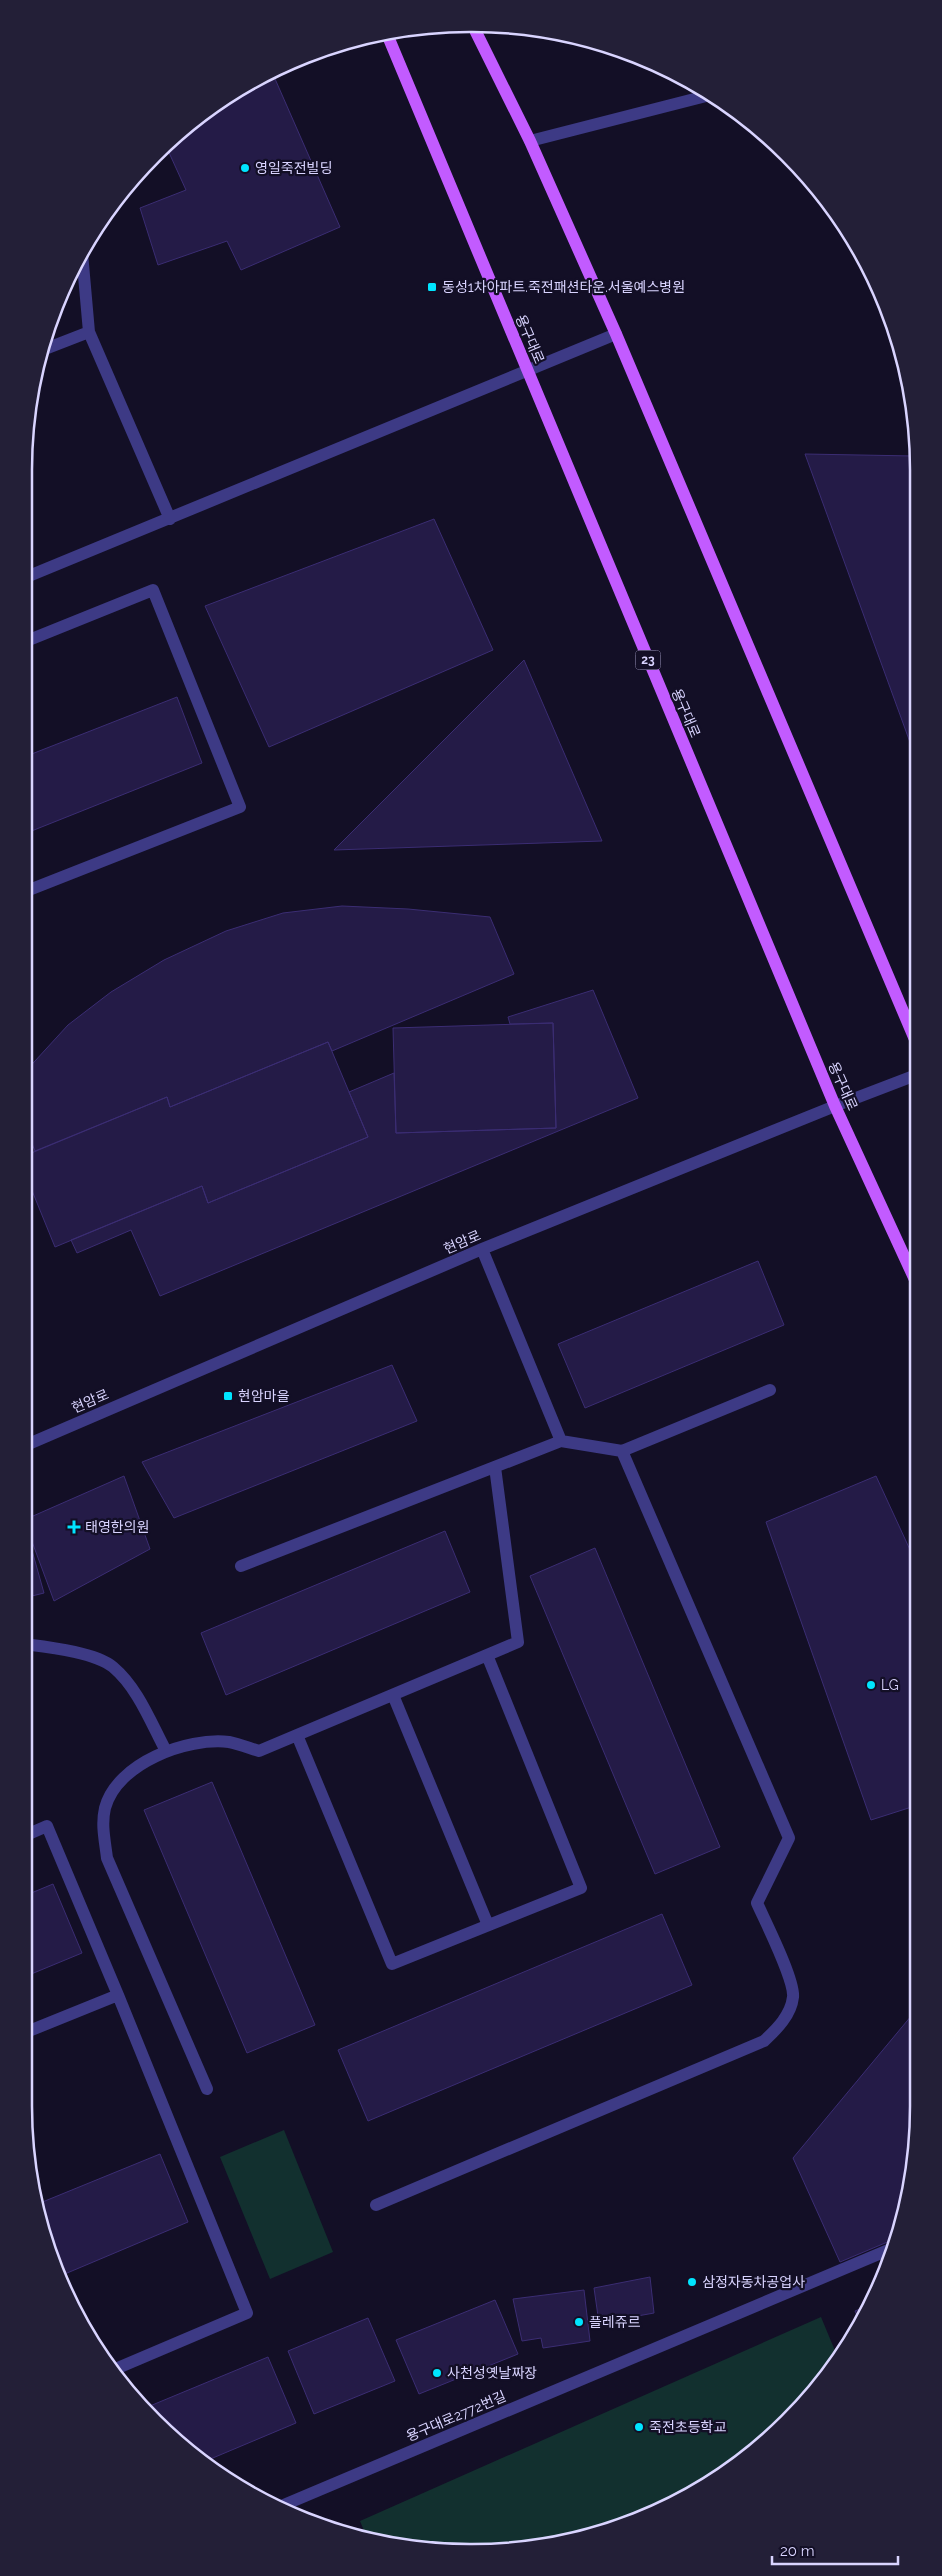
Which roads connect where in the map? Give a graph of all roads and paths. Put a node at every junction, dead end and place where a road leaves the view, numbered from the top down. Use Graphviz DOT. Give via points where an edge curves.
graph roads {
  1 [pos="477,32"];
  2 [pos="388,41"];
  3 [pos="701,97"];
  4 [pos="530,141"];
  5 [pos="83,267"];
  6 [pos="89,332"];
  7 [pos="616,334"];
  8 [pos="51,347"];
  9 [pos="528,371"];
  10 [pos="170,519"];
  11 [pos="32,575"];
  12 [pos="32,639"];
  13 [pos="32,889"];
  14 [pos="910,1028"];
  15 [pos="910,1077"];
  16 [pos="835,1106"];
  17 [pos="482,1249"];
  18 [pos="910,1269"];
  19 [pos="770,1390"];
  20 [pos="562,1441"];
  21 [pos="32,1443"];
  22 [pos="622,1451"];
  23 [pos="495,1467"];
  24 [pos="241,1566"];
  25 [pos="32,1645"];
  26 [pos="487,1655"];
  27 [pos="393,1694"];
  28 [pos="297,1735"];
  29 [pos="166,1752"];
  30 [pos="32,1833"];
  31 [pos="488,1926"];
  32 [pos="118,1995"];
  33 [pos="32,2029"];
  34 [pos="207,2089"];
  35 [pos="376,2205"];
  36 [pos="884,2252"];
  37 [pos="119,2367"];
  38 [pos="288,2503"];
  1 -- 4 [label="main road"];
  2 -- 9 [label="main road, 용구대로 / 23"];
  3 -- 4 [label="street"];
  4 -- 7 [label="main road"];
  5 -- 6 [label="street"];
  6 -- 8 [label="street"];
  6 -- 10 [label="street"];
  7 -- 9 [label="street"];
  7 -- 14 [label="main road"];
  9 -- 10 [label="street"];
  9 -- 16 [label="main road, 용구대로 / 23"];
  10 -- 11 [label="street"];
  12 -- 13 [label="street" via="153,590 240,807"];
  15 -- 16 [label="street, 현암로"];
  16 -- 17 [label="street, 현암로"];
  16 -- 18 [label="main road, 용구대로 / 23"];
  17 -- 20 [label="street"];
  17 -- 21 [label="street, 현암로"];
  19 -- 22 [label="street"];
  20 -- 22 [label="street"];
  20 -- 23 [label="street"];
  22 -- 35 [label="street" via="788,1838 757,1903 794,1996 780,2026 764,2041"];
  23 -- 24 [label="street"];
  23 -- 26 [label="street" via="518,1642"];
  25 -- 29 [label="street" via="77,1652 112,1666 135,1694"];
  26 -- 27 [label="street"];
  26 -- 31 [label="street" via="581,1888"];
  27 -- 28 [label="street"];
  27 -- 31 [label="street"];
  28 -- 29 [label="street" via="258,1751 229,1742 196,1743"];
  28 -- 31 [label="street" via="392,1964"];
  29 -- 34 [label="street" via="134,1768 113,1788 105,1808 103,1828 107,1858"];
  30 -- 32 [label="street" via="47,1826"];
  32 -- 33 [label="street"];
  32 -- 37 [label="street" via="246,2313"];
  36 -- 38 [label="street, 용구대로2772번길"];
}
